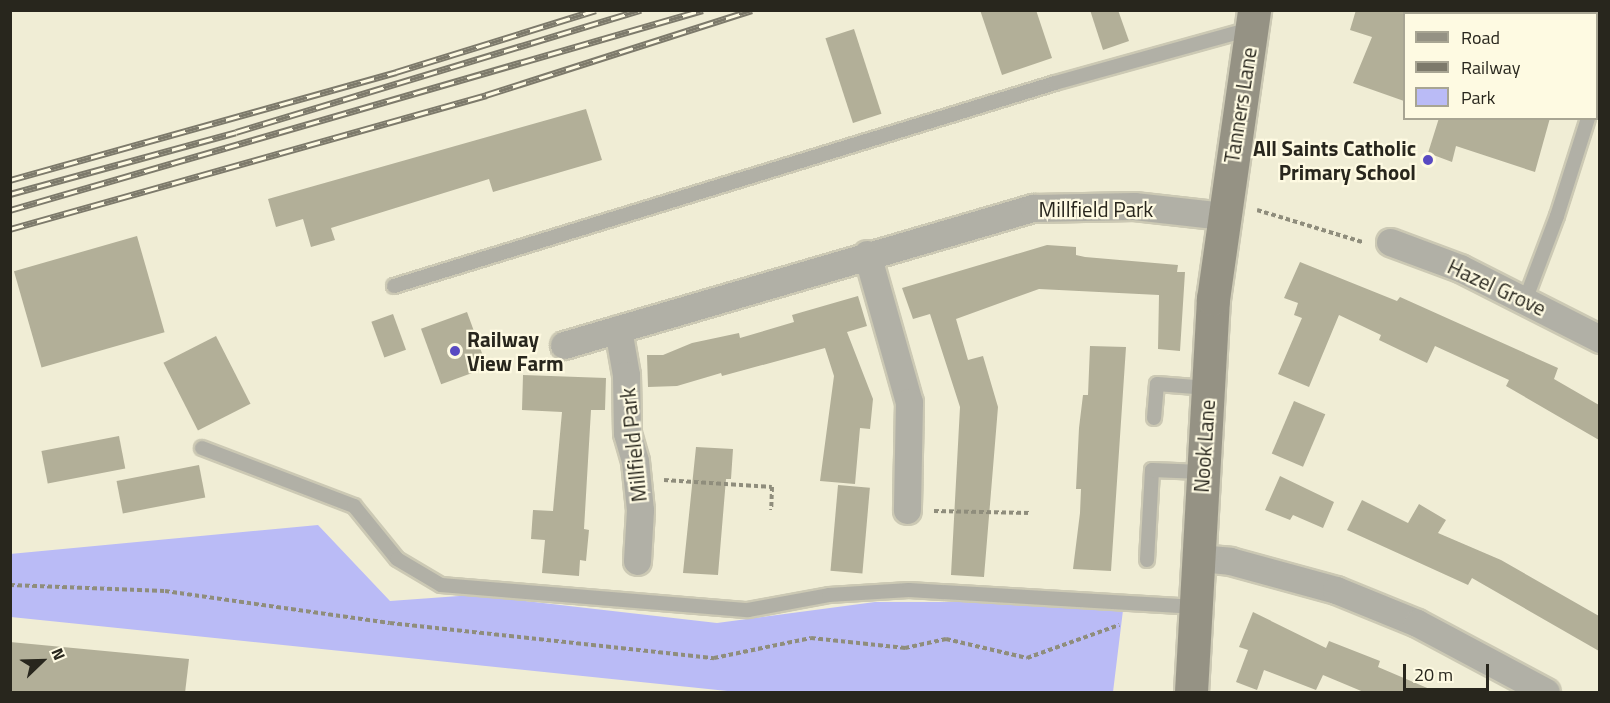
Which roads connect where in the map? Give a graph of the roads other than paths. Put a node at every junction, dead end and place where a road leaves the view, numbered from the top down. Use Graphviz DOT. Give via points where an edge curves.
graph roads {
  1 [pos="1253,20"];
  2 [pos="1587,120"];
  3 [pos="1225,208"];
  4 [pos="1390,242"];
  5 [pos="867,254"];
  6 [pos="394,286"];
  7 [pos="1526,298"];
  8 [pos="618,329"];
  9 [pos="1599,339"];
  10 [pos="564,345"];
  11 [pos="1208,388"];
  12 [pos="1154,418"];
  13 [pos="202,447"];
  14 [pos="1202,472"];
  15 [pos="907,510"];
  16 [pos="1198,558"];
  17 [pos="1147,560"];
  18 [pos="637,561"];
  19 [pos="1196,608"];
  20 [pos="1534,690"];
  21 [pos="1191,693"];
  1 -- 3 [label="street, Tanners Lane"];
  1 -- 6 [label="lane"];
  2 -- 7 [label="lane"];
  3 -- 5 [label="street, Millfield Park" via="1033,208"];
  3 -- 11 [label="street, Nook Lane"];
  4 -- 7 [label="street, Hazel Grove"];
  5 -- 8 [label="street, Millfield Park"];
  5 -- 15 [label="street" via="909,402"];
  7 -- 9 [label="street, Hazel Grove"];
  8 -- 10 [label="street, Millfield Park"];
  8 -- 18 [label="street, Millfield Park" via="626,375 627,433 640,510"];
  11 -- 12 [label="lane" via="1157,384"];
  11 -- 14 [label="street, Nook Lane"];
  13 -- 19 [label="lane" via="282,481 347,502 397,559 441,585 748,610 829,595 909,590 1044,595"];
  14 -- 16 [label="street, Nook Lane"];
  14 -- 17 [label="lane" via="1152,470"];
  16 -- 19 [label="street, Nook Lane"];
  16 -- 20 [label="street" via="1230,561 1336,590 1417,624"];
  19 -- 21 [label="street, Nook Lane"];
}
